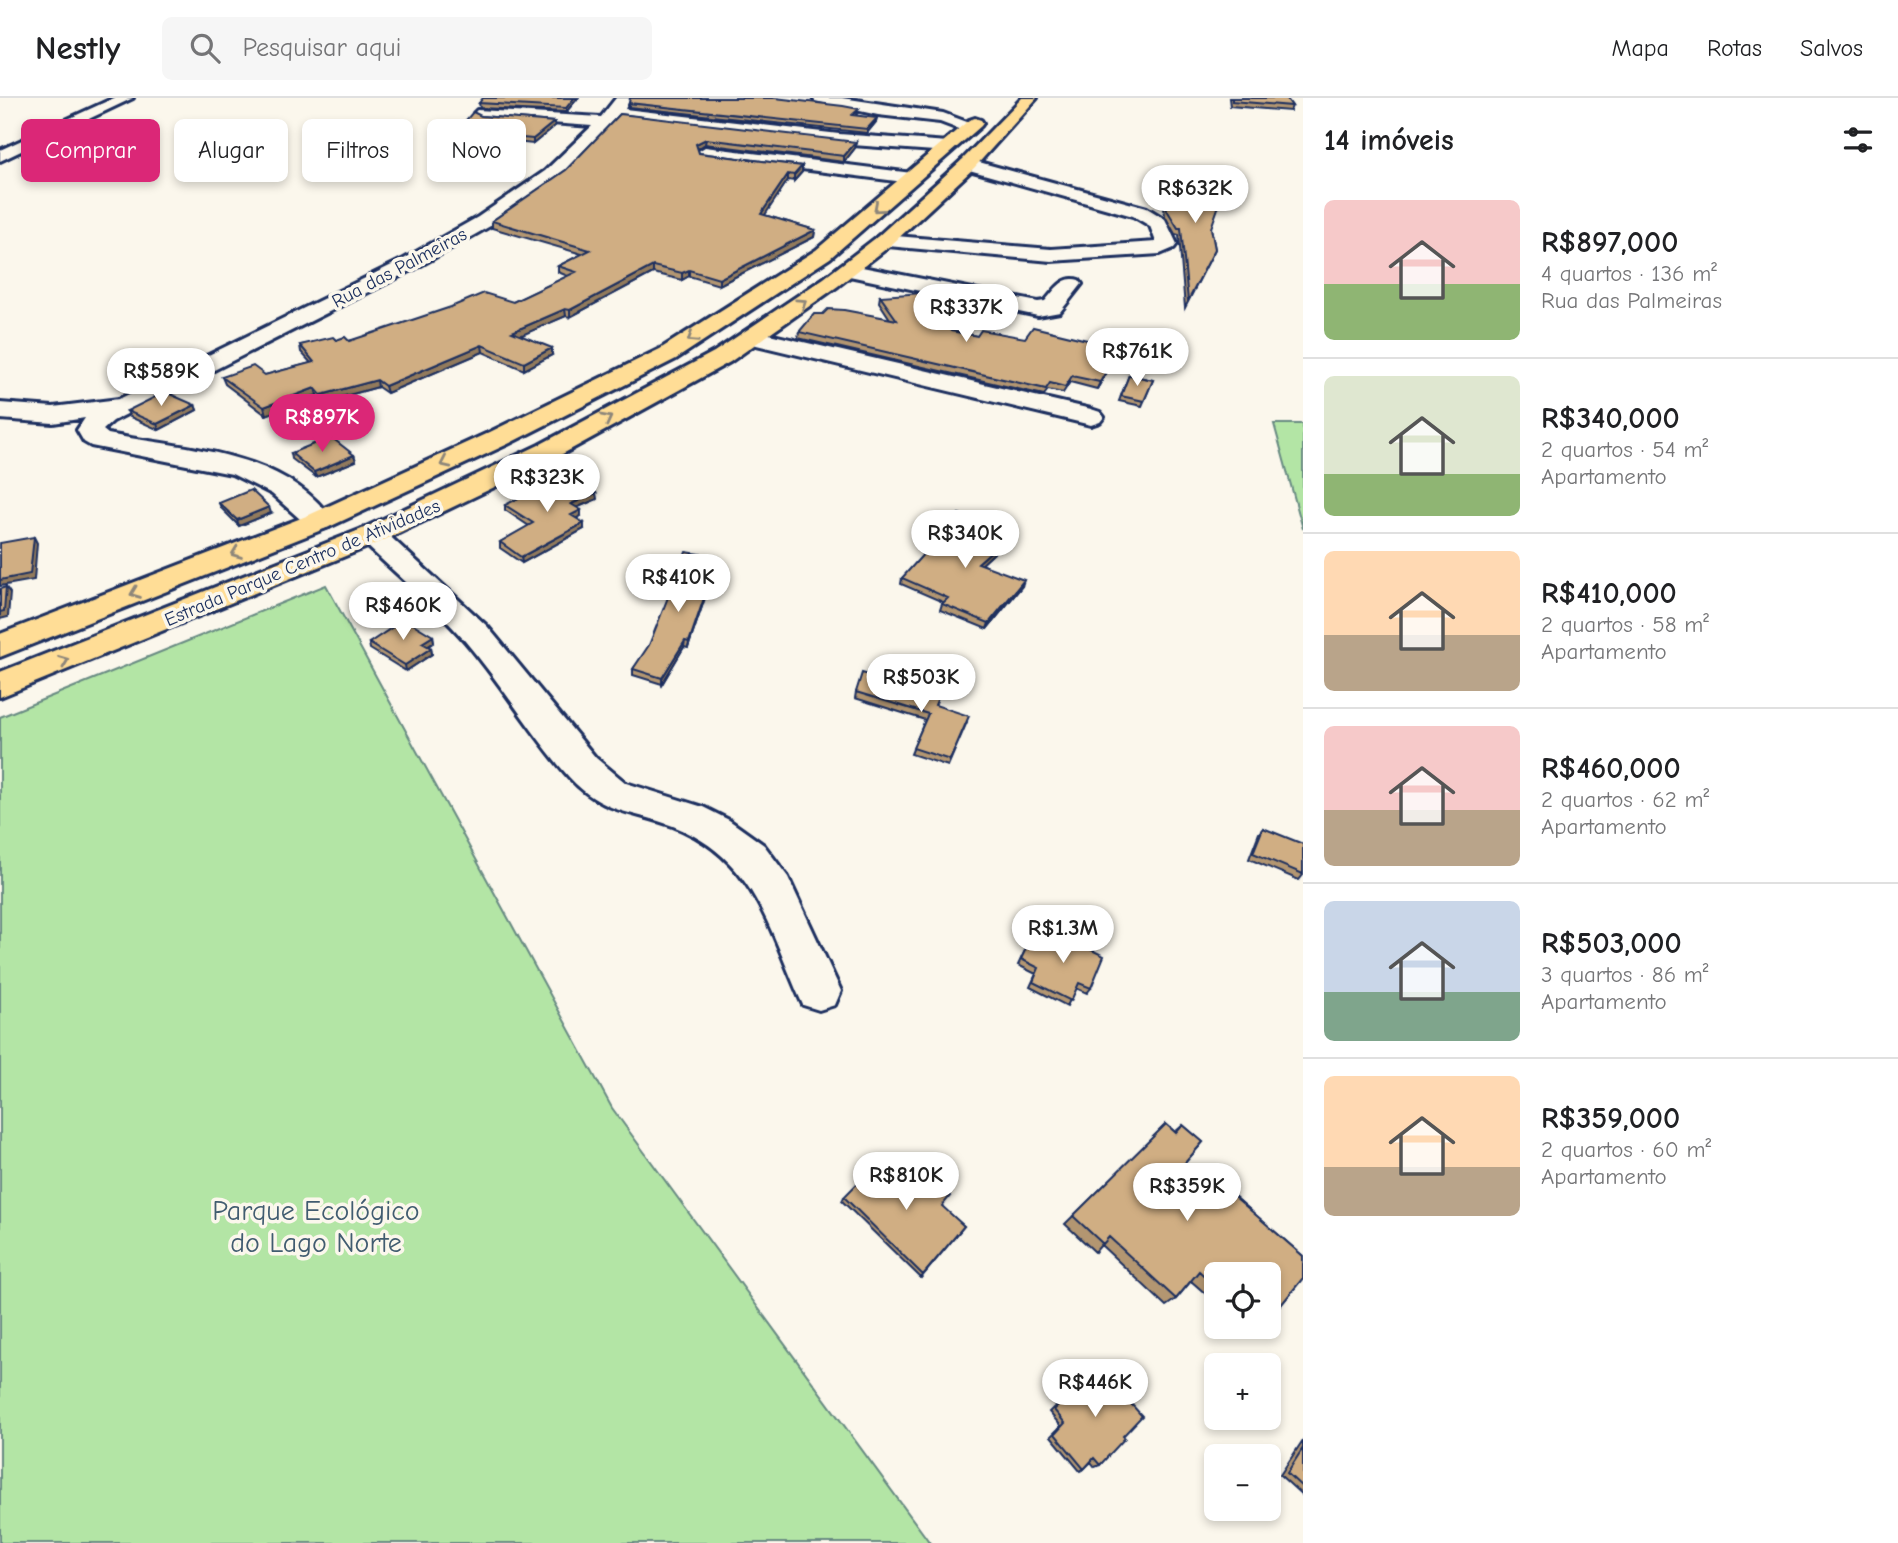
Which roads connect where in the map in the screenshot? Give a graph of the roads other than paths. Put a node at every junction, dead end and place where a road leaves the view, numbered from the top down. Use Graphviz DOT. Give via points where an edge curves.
graph roads {
  1 [pos="126,98"];
  2 [pos="820,98"];
  3 [pos="1003,98"];
  4 [pos="1030,98"];
  5 [pos="614,111"];
  6 [pos="482,113"];
  7 [pos="968,128"];
  8 [pos="994,134"];
  9 [pos="705,152"];
  10 [pos="0,156"];
  11 [pos="958,156"];
  12 [pos="912,178"];
  13 [pos="884,241"];
  14 [pos="847,270"];
  15 [pos="1072,284"];
  16 [pos="752,337"];
  17 [pos="127,404"];
  18 [pos="0,411"];
  19 [pos="1091,417"];
  20 [pos="318,521"];
  21 [pos="372,536"];
  22 [pos="1,646"];
  23 [pos="3,681"];
  24 [pos="820,990"];
  1 -- 10 [label="street"];
  2 -- 7 [label="street" via="943,118"];
  3 -- 7 [label="main road, Estrada Parque Centro de Atividades"];
  4 -- 8 [label="main road, Estrada Parque Centro de Atividades"];
  5 -- 6 [label="street"];
  5 -- 11 [label="street"];
  5 -- 17 [label="street, Rua das Palmeiras" via="551,175 485,221 409,264"];
  7 -- 8 [label="main road"];
  7 -- 11 [label="main road, Estrada Parque Centro de Atividades"];
  8 -- 11 [label="main road, Estrada Parque Centro de Atividades"];
  9 -- 12 [label="street"];
  11 -- 12 [label="main road, Estrada Parque Centro de Atividades"];
  11 -- 13 [label="main road, Estrada Parque Centro de Atividades"];
  11 -- 13 [label="street" via="1140,212 1157,223 1167,244 1051,255"];
  12 -- 20 [label="main road, Estrada Parque Centro de Atividades, one-way" via="823,254 668,354"];
  13 -- 14 [label="main road, Estrada Parque Centro de Atividades"];
  14 -- 15 [label="street" via="1038,309 1052,307"];
  16 -- 14 [label="main road, Estrada Parque Centro de Atividades, one-way"];
  16 -- 19 [label="street"];
  21 -- 16 [label="main road, Estrada Parque Centro de Atividades, one-way" via="548,451"];
  17 -- 18 [label="street" via="53,415"];
  17 -- 20 [label="street, Rua das Palmeiras" via="94,423 93,436 256,475 282,488"];
  20 -- 22 [label="main road, Estrada Parque Centro de Atividades, one-way"];
  23 -- 21 [label="main road, Estrada Parque Centro de Atividades, one-way"];
  21 -- 24 [label="street" via="475,633 583,768 613,793 688,817 750,856 774,889"];
}
